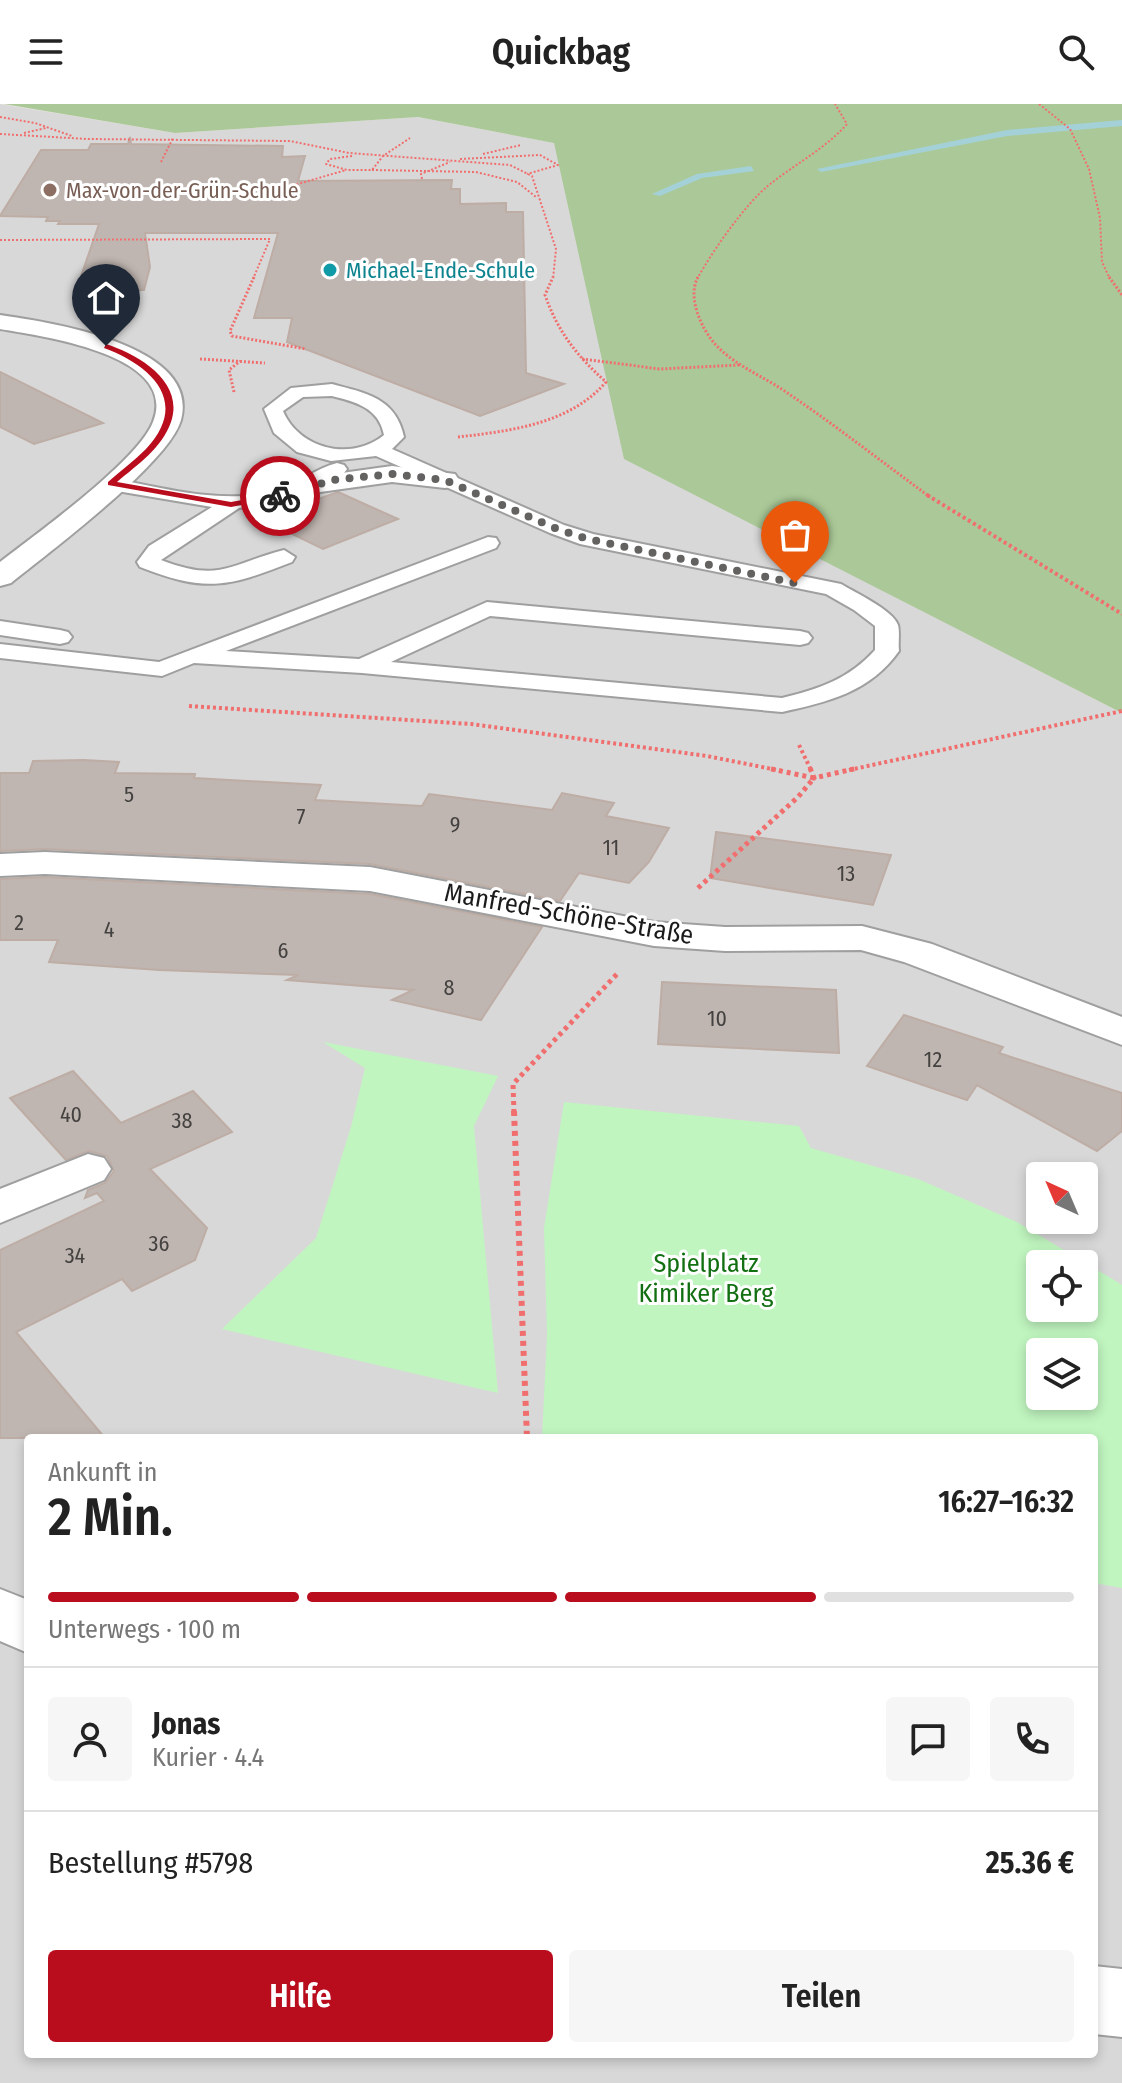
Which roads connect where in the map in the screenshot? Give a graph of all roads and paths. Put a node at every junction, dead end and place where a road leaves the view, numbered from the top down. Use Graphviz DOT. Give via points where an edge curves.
graph roads {
  1 [pos="835,104"];
  2 [pos="1039,104"];
  3 [pos="0,117"];
  4 [pos="48,128"];
  5 [pos="17,135"];
  6 [pos="0,136"];
  7 [pos="81,138"];
  8 [pos="173,138"];
  9 [pos="410,138"];
  10 [pos="92,142"];
  11 [pos="521,145"];
  12 [pos="361,154"];
  13 [pos="383,156"];
  14 [pos="459,159"];
  15 [pos="453,161"];
  16 [pos="161,162"];
  17 [pos="347,170"];
  18 [pos="372,170"];
  19 [pos="430,170"];
  20 [pos="527,174"];
  21 [pos="422,179"];
  22 [pos="281,189"];
  23 [pos="537,197"];
  24 [pos="0,240"];
  25 [pos="1122,295"];
  26 [pos="0,322"];
  27 [pos="269,343"];
  28 [pos="135,357"];
  29 [pos="581,358"];
  30 [pos="740,365"];
  31 [pos="298,392"];
  32 [pos="386,444"];
  33 [pos="331,455"];
  34 [pos="445,480"];
  35 [pos="111,484"];
  36 [pos="313,485"];
  37 [pos="231,505"];
  38 [pos="488,543"];
  39 [pos="284,557"];
  40 [pos="0,577"];
  41 [pos="1122,614"];
  42 [pos="0,628"];
  43 [pos="800,638"];
  44 [pos="0,651"];
  45 [pos="191,656"];
  46 [pos="362,666"];
  47 [pos="181,705"];
  48 [pos="1122,711"];
  49 [pos="814,778"];
  50 [pos="0,865"];
  51 [pos="654,934"];
  52 [pos="1122,1032"];
  53 [pos="88,1169"];
  54 [pos="0,1207"];
  55 [pos="527,1434"];
  56 [pos="0,1613"];
  57 [pos="24,1626"];
  58 [pos="1098,2000"];
  59 [pos="1122,2003"];
  1 -- 30 [label="path" via="847,124 832,141 766,187 710,255 695,283 700,321 715,344"];
  2 -- 25 [label="path" via="1070,129 1089,169 1100,218 1102,262"];
  3 -- 4 [label="path"];
  4 -- 5 [label="path"];
  4 -- 7 [label="path"];
  5 -- 6 [label="path"];
  5 -- 7 [label="path"];
  7 -- 8 [label="path"];
  7 -- 10 [label="path"];
  8 -- 12 [label="path" via="290,141"];
  8 -- 16 [label="path"];
  9 -- 13 [label="path"];
  11 -- 14 [label="path"];
  12 -- 13 [label="path"];
  12 -- 17 [label="path" via="326,164"];
  13 -- 15 [label="path"];
  13 -- 18 [label="path"];
  14 -- 15 [label="path"];
  14 -- 20 [label="path" via="540,155 558,165"];
  15 -- 19 [label="path"];
  15 -- 20 [label="path" via="510,165"];
  17 -- 18 [label="path"];
  17 -- 22 [label="path"];
  18 -- 19 [label="path"];
  19 -- 21 [label="path" via="421,174"];
  19 -- 23 [label="path" via="501,177"];
  20 -- 23 [label="path"];
  23 -- 29 [label="path" via="559,255 545,295 554,322"];
  24 -- 27 [label="path" via="270,239 230,331 243,340"];
  26 -- 28 [label="street" via="78,336"];
  28 -- 31 [label="path" via="263,362 294,375"];
  28 -- 35 [label="street" via="168,393 168,420 151,449"];
  29 -- 30 [label="path" via="693,372"];
  29 -- 32 [label="path" via="606,382 583,406 479,434"];
  30 -- 41 [label="path" via="784,390 944,507"];
  31 -- 32 [label="lane" via="332,390 367,399 391,420"];
  31 -- 33 [label="lane" via="273,409 281,429 304,448"];
  32 -- 33 [label="lane"];
  32 -- 34 [label="lane"];
  33 -- 36 [label="lane" via="337,469"];
  34 -- 36 [label="street" via="392,474"];
  34 -- 46 [label="lane" via="588,539 833,589 886,624 887,651 869,674 833,693 782,705"];
  35 -- 37 [label="lane"];
  35 -- 40 [label="street"];
  36 -- 37 [label="lane"];
  37 -- 39 [label="lane" via="148,562 184,577 225,580"];
  38 -- 45 [label="lane"];
  42 -- 45 [label="lane"];
  43 -- 46 [label="lane" via="487,609"];
  44 -- 45 [label="lane" via="162,669"];
  45 -- 46 [label="lane"];
  47 -- 49 [label="path" via="471,724 707,756"];
  48 -- 49 [label="path"];
  49 -- 51 [label="path"];
  50 -- 51 [label="street, Manfred-Schöne-Straße" via="370,879"];
  51 -- 52 [label="street, Manfred-Schöne-Straße" via="862,938 918,953"];
  51 -- 55 [label="path" via="513,1084"];
  53 -- 54 [label="street"];
  56 -- 57 [label="street"];
  58 -- 59 [label="street"];
}
